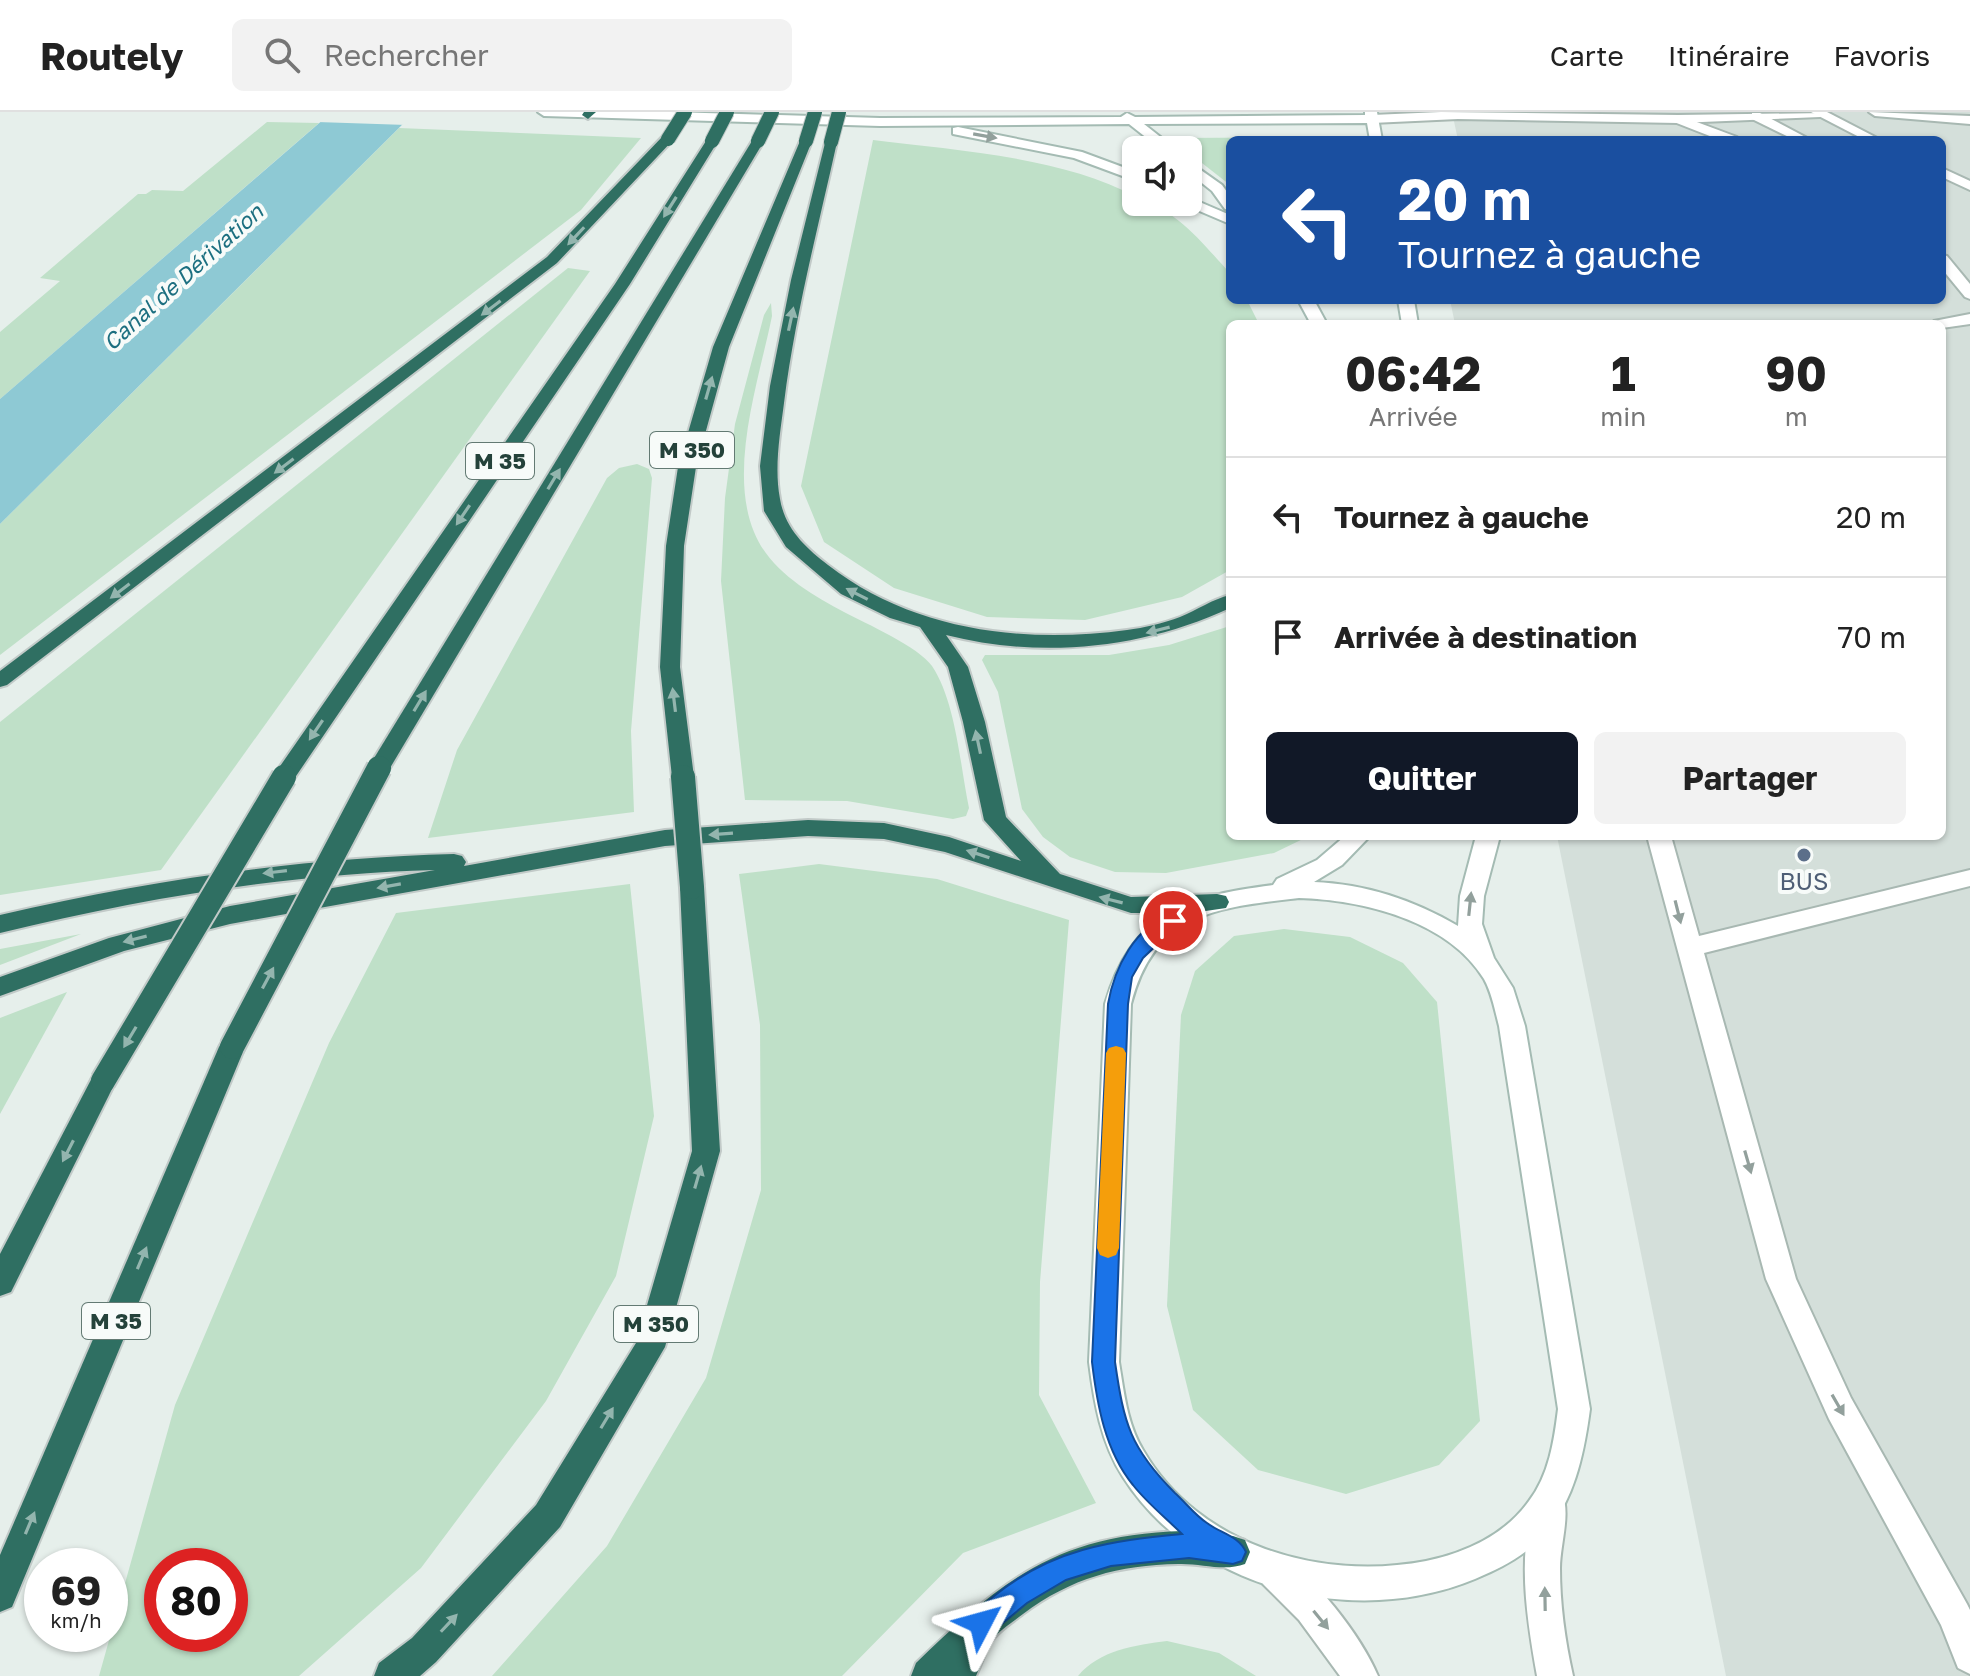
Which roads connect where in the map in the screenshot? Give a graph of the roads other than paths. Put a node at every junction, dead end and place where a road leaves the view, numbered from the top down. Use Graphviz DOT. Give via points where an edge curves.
graph roads {
  1 [pos="544,112"];
  2 [pos="685,112"];
  3 [pos="727,112"];
  4 [pos="772,112"];
  5 [pos="815,112"];
  6 [pos="839,112"];
  7 [pos="1444,112"];
  8 [pos="1822,112"];
  9 [pos="1875,112"];
  10 [pos="589,114"];
  11 [pos="1371,115"];
  12 [pos="1458,115"];
  13 [pos="1125,116"];
  14 [pos="1756,116"];
  15 [pos="1678,119"];
  16 [pos="1970,120"];
  17 [pos="880,122"];
  18 [pos="1151,136"];
  19 [pos="1375,136"];
  20 [pos="1722,136"];
  21 [pos="1797,136"];
  22 [pos="1867,136"];
  23 [pos="1122,172"];
  24 [pos="1946,174"];
  25 [pos="1202,176"];
  26 [pos="1970,186"];
  27 [pos="1226,200"];
  28 [pos="1202,207"];
  29 [pos="1226,218"];
  30 [pos="1946,264"];
  31 [pos="1970,294"];
  32 [pos="1970,319"];
  33 [pos="1946,323"];
  34 [pos="1226,603"];
  35 [pos="929,626"];
  36 [pos="0,681"];
  37 [pos="1354,840"];
  38 [pos="1487,840"];
  39 [pos="1660,840"];
  40 [pos="521,862"];
  41 [pos="1970,878"];
  42 [pos="1052,879"];
  43 [pos="1249,896"];
  44 [pos="1217,902"];
  45 [pos="0,924"];
  46 [pos="1688,948"];
  47 [pos="1490,970"];
  48 [pos="0,987"];
  49 [pos="0,1283"];
  50 [pos="1553,1491"];
  51 [pos="1233,1552"];
  52 [pos="1273,1571"];
  53 [pos="0,1595"];
  54 [pos="981,1623"];
  55 [pos="1970,1656"];
  56 [pos="392,1676"];
  57 [pos="929,1676"];
  58 [pos="958,1676"];
  59 [pos="1360,1676"];
  60 [pos="1555,1676"];
  1 -- 10 [label="main road"];
  2 -- 36 [label="highway, one-way, bridge" via="668,139 552,260"];
  3 -- 49 [label="highway, M 35, one-way, bridge" via="622,284 284,777 103,1081"];
  53 -- 4 [label="highway, M 35, one-way, bridge" via="232,1047 379,768"];
  56 -- 5 [label="highway, M 350, one-way, bridge" via="424,1650 548,1516 650,1347 706,1151 692,887 670,667 675,546 687,467 721,347"];
  35 -- 6 [label="highway, one-way, bridge" via="854,594 820,571 790,542 773,514 767,475 778,381"];
  7 -- 12 [label="main road"];
  8 -- 14 [label="main road"];
  8 -- 22 [label="main road"];
  9 -- 16 [label="main road"];
  10 -- 17 [label="main road"];
  11 -- 12 [label="main road"];
  11 -- 13 [label="main road"];
  11 -- 19 [label="main road"];
  12 -- 15 [label="main road"];
  13 -- 17 [label="main road"];
  13 -- 18 [label="main road"];
  14 -- 15 [label="main road"];
  14 -- 21 [label="main road"];
  15 -- 20 [label="main road"];
  17 -- 23 [label="main road, one-way" via="1031,144"];
  24 -- 26 [label="main road"];
  25 -- 27 [label="main road"];
  28 -- 29 [label="main road"];
  30 -- 31 [label="main road"];
  32 -- 33 [label="main road"];
  34 -- 35 [label="highway, one-way" via="1160,630 1093,642 1025,642"];
  42 -- 35 [label="highway, one-way" via="995,820 958,667"];
  37 -- 43 [label="main road" via="1313,875"];
  47 -- 38 [label="main road, one-way" via="1472,936 1468,908"];
  39 -- 46 [label="main road, one-way"];
  42 -- 40 [label="highway, one-way" via="949,845 884,831 808,828 665,838"];
  40 -- 45 [label="highway, one-way" via="372,863 265,873 80,904"];
  40 -- 48 [label="highway, one-way" via="230,915 118,944"];
  41 -- 46 [label="main road"];
  44 -- 42 [label="highway, one-way" via="1131,905"];
  43 -- 44 [label="main road"];
  43 -- 47 [label="main road" via="1331,890 1368,897 1440,927"];
  44 -- 51 [label="main road" via="1186,913 1155,933 1122,977 1104,1362 1110,1407 1140,1476 1197,1531"];
  46 -- 55 [label="main road, one-way" via="1781,1279 1802,1336 1940,1588"];
  47 -- 50 [label="main road" via="1512,1026 1574,1409 1569,1450"];
  50 -- 52 [label="main road" via="1530,1525 1500,1549 1461,1569 1364,1587"];
  60 -- 50 [label="main road, one-way" via="1545,1629 1544,1582 1544,1533"];
  51 -- 52 [label="main road"];
  51 -- 54 [label="highway" via="1189,1546 1111,1553 1060,1569"];
  52 -- 59 [label="main road, one-way" via="1327,1626"];
  54 -- 57 [label="highway"];
  54 -- 58 [label="highway"];
}
